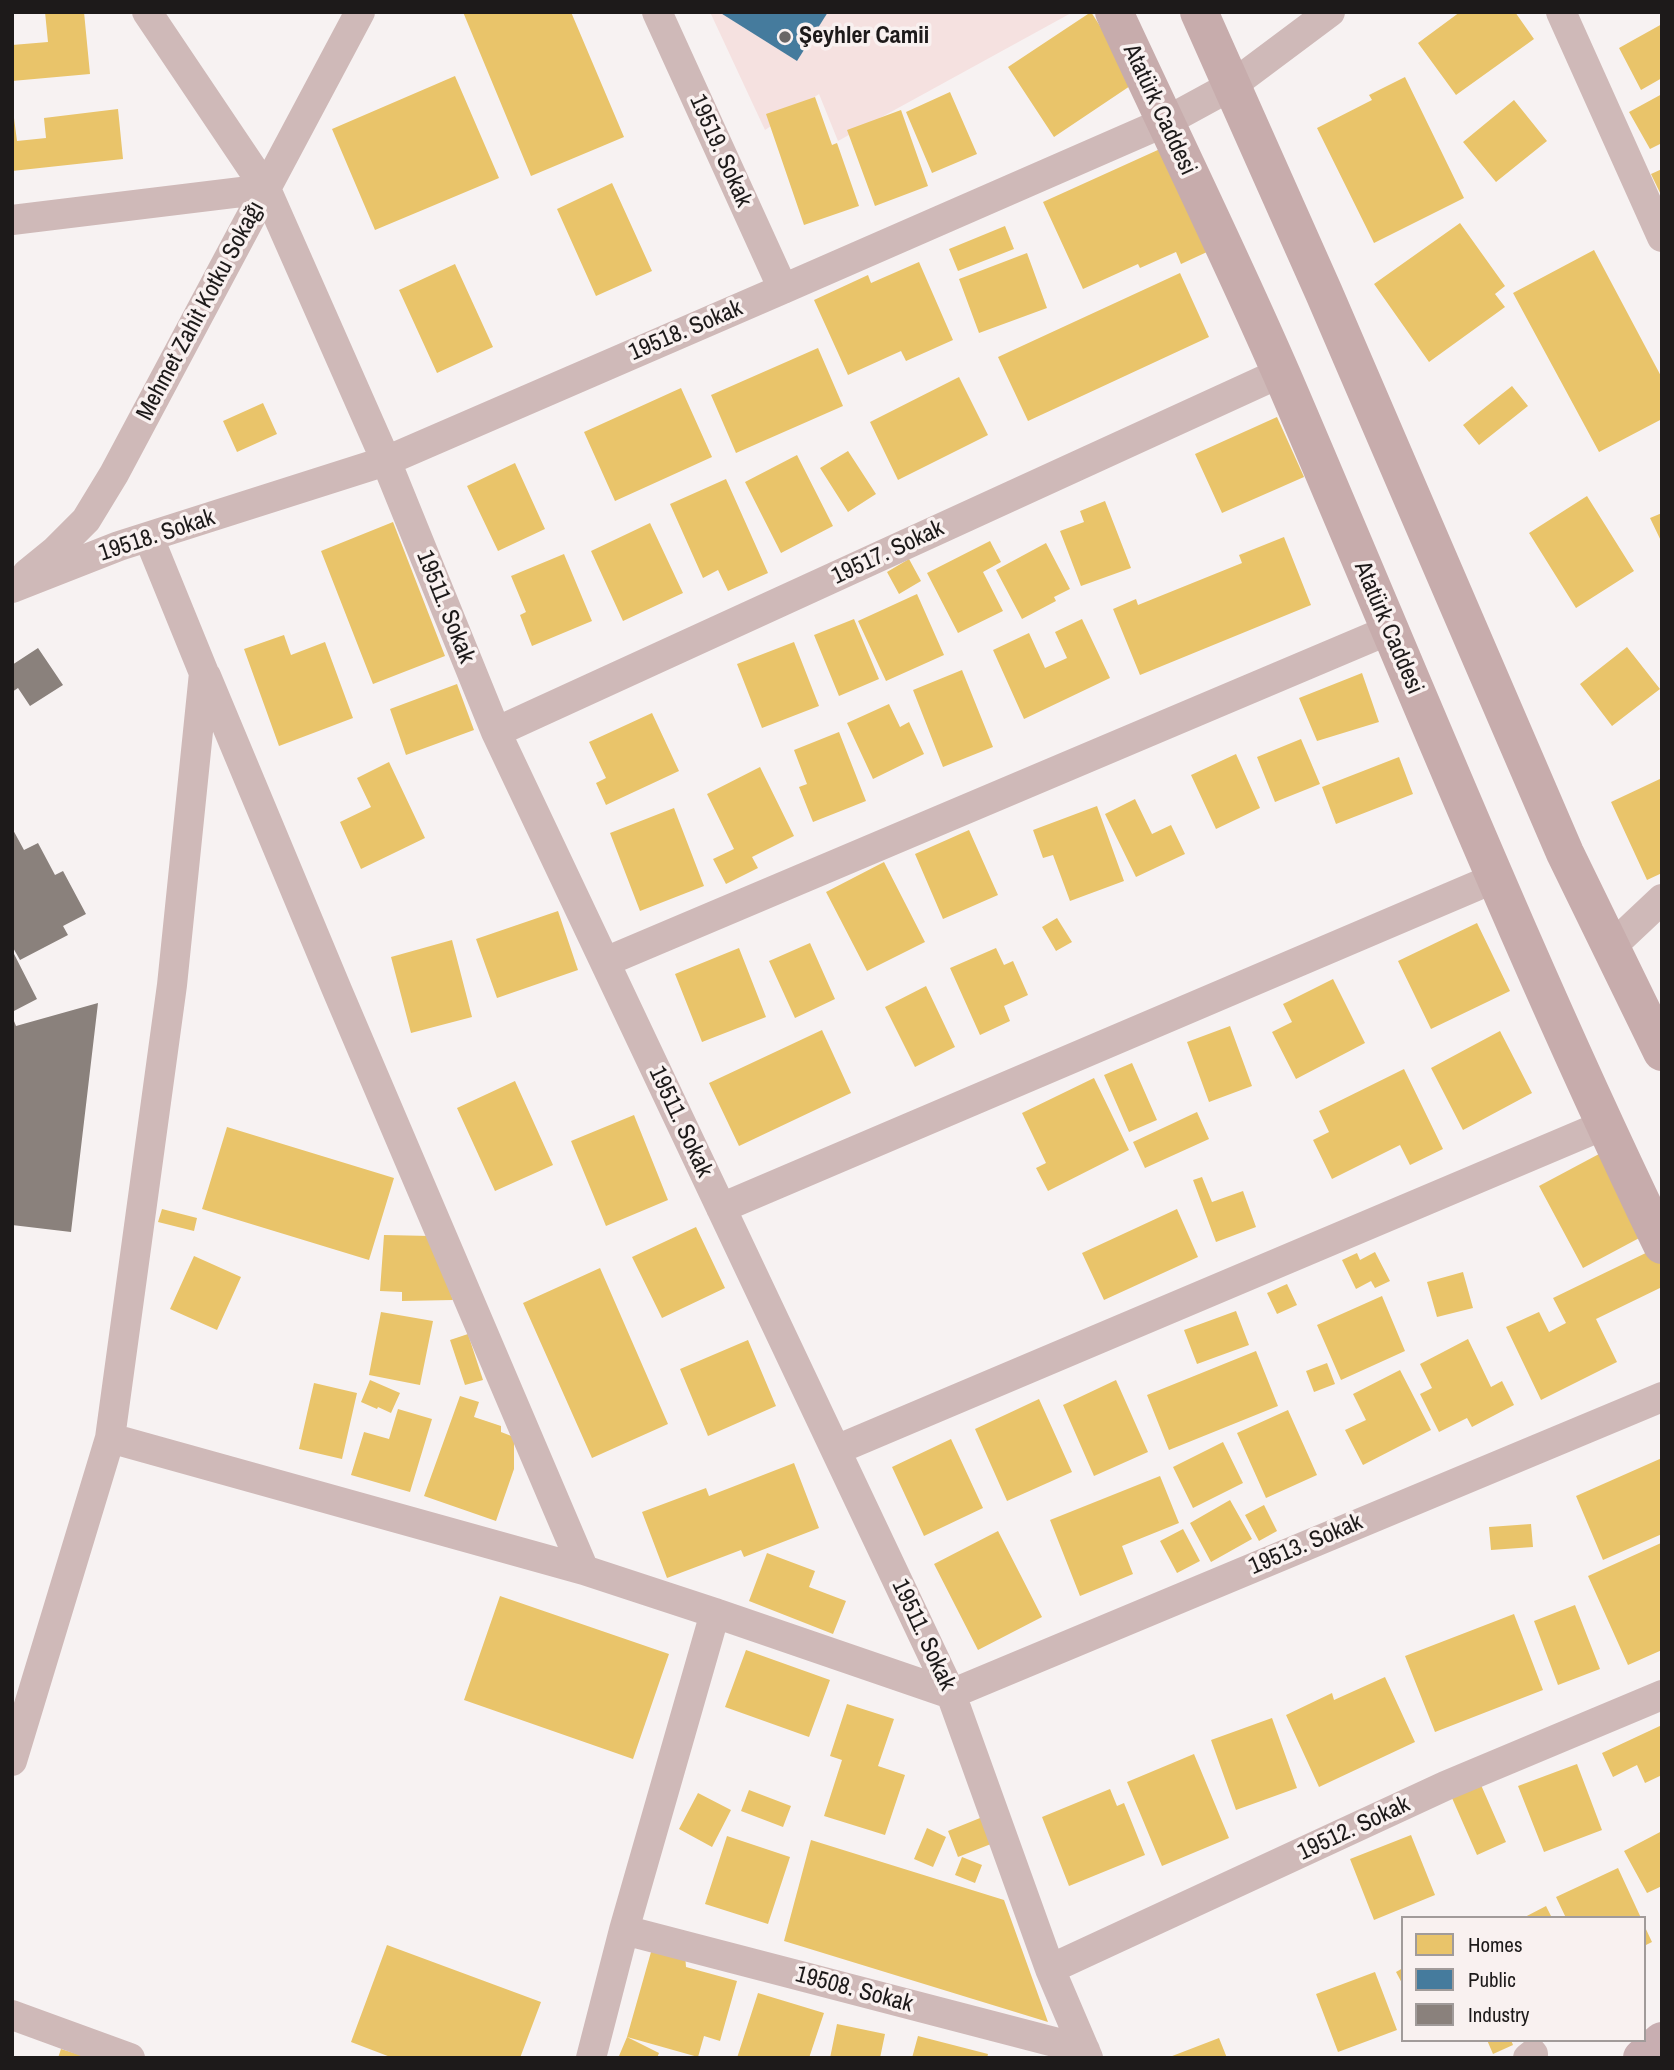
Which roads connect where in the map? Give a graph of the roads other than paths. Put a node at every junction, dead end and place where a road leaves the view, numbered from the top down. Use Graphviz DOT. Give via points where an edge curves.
graph roads {
  1 [pos="147,12"];
  2 [pos="360,12"];
  3 [pos="657,12"];
  4 [pos="1114,12"];
  5 [pos="1199,12"];
  6 [pos="1330,12"];
  7 [pos="1562,12"];
  8 [pos="1231,86"];
  9 [pos="1164,122"];
  10 [pos="266,189"];
  11 [pos="12,220"];
  12 [pos="1662,237"];
  13 [pos="783,289"];
  14 [pos="1280,373"];
  15 [pos="386,461"];
  16 [pos="86,520"];
  17 [pos="149,538"];
  18 [pos="119,547"];
  19 [pos="12,587"];
  20 [pos="1388,630"];
  21 [pos="204,673"];
  22 [pos="496,732"];
  23 [pos="1495,878"];
  24 [pos="1662,899"];
  25 [pos="1611,947"];
  26 [pos="605,962"];
  27 [pos="1662,1052"];
  28 [pos="1604,1125"];
  29 [pos="721,1208"];
  30 [pos="1662,1245"];
  31 [pos="1662,1397"];
  32 [pos="110,1438"];
  33 [pos="836,1450"];
  34 [pos="584,1570"];
  35 [pos="715,1612"];
  36 [pos="951,1694"];
  37 [pos="1662,1695"];
  38 [pos="12,1761"];
  39 [pos="624,1930"];
  40 [pos="1050,1969"];
  41 [pos="12,2015"];
  42 [pos="1662,2041"];
  43 [pos="1086,2054"];
  44 [pos="130,2058"];
  45 [pos="591,2058"];
  46 [pos="1642,2058"];
  1 -- 10 [label="street, 19511. Sokak"];
  2 -- 10 [label="street, Mehmet Zahit Kotku Sokağı"];
  3 -- 13 [label="street, 19519. Sokak"];
  4 -- 9 [label="street, Atatürk Caddesi"];
  5 -- 8 [label="street"];
  6 -- 8 [label="street, 19518. Sokak"];
  7 -- 12 [label="street"];
  8 -- 9 [label="street, 19518. Sokak"];
  8 -- 25 [label="street" via="1565,853"];
  9 -- 13 [label="street, 19518. Sokak"];
  9 -- 14 [label="street, Atatürk Caddesi"];
  10 -- 11 [label="street"];
  10 -- 15 [label="street, 19511. Sokak"];
  10 -- 16 [label="street, Mehmet Zahit Kotku Sokağı"];
  13 -- 15 [label="street, 19518. Sokak"];
  14 -- 20 [label="street, Atatürk Caddesi"];
  14 -- 22 [label="street, 19517. Sokak"];
  15 -- 17 [label="street, 19518. Sokak"];
  15 -- 22 [label="street, 19511. Sokak"];
  16 -- 18 [label="street"];
  16 -- 19 [label="street, Mehmet Zahit Kotku Sokağı"];
  17 -- 18 [label="street, 19518. Sokak"];
  17 -- 21 [label="street"];
  18 -- 19 [label="street, 19518. Sokak"];
  20 -- 23 [label="street, Atatürk Caddesi"];
  20 -- 26 [label="street"];
  21 -- 32 [label="street" via="172,985"];
  21 -- 34 [label="street"];
  22 -- 26 [label="street, 19511. Sokak"];
  23 -- 28 [label="street, Atatürk Caddesi"];
  23 -- 29 [label="street"];
  24 -- 25 [label="street"];
  25 -- 27 [label="street"];
  26 -- 29 [label="street, 19511. Sokak"];
  28 -- 30 [label="street, Atatürk Caddesi"];
  28 -- 33 [label="street"];
  29 -- 33 [label="street, 19511. Sokak"];
  31 -- 36 [label="street, 19513. Sokak"];
  32 -- 34 [label="street"];
  32 -- 38 [label="street"];
  33 -- 36 [label="street, 19511. Sokak"];
  34 -- 35 [label="street"];
  35 -- 36 [label="street"];
  35 -- 39 [label="street"];
  36 -- 40 [label="street, 19511. Sokak"];
  37 -- 40 [label="street, 19512. Sokak" via="1446,1786"];
  39 -- 43 [label="street, 19508. Sokak"];
  39 -- 45 [label="street"];
  40 -- 43 [label="street, 19511. Sokak"];
  41 -- 44 [label="street"];
  42 -- 46 [label="highway"];
}
